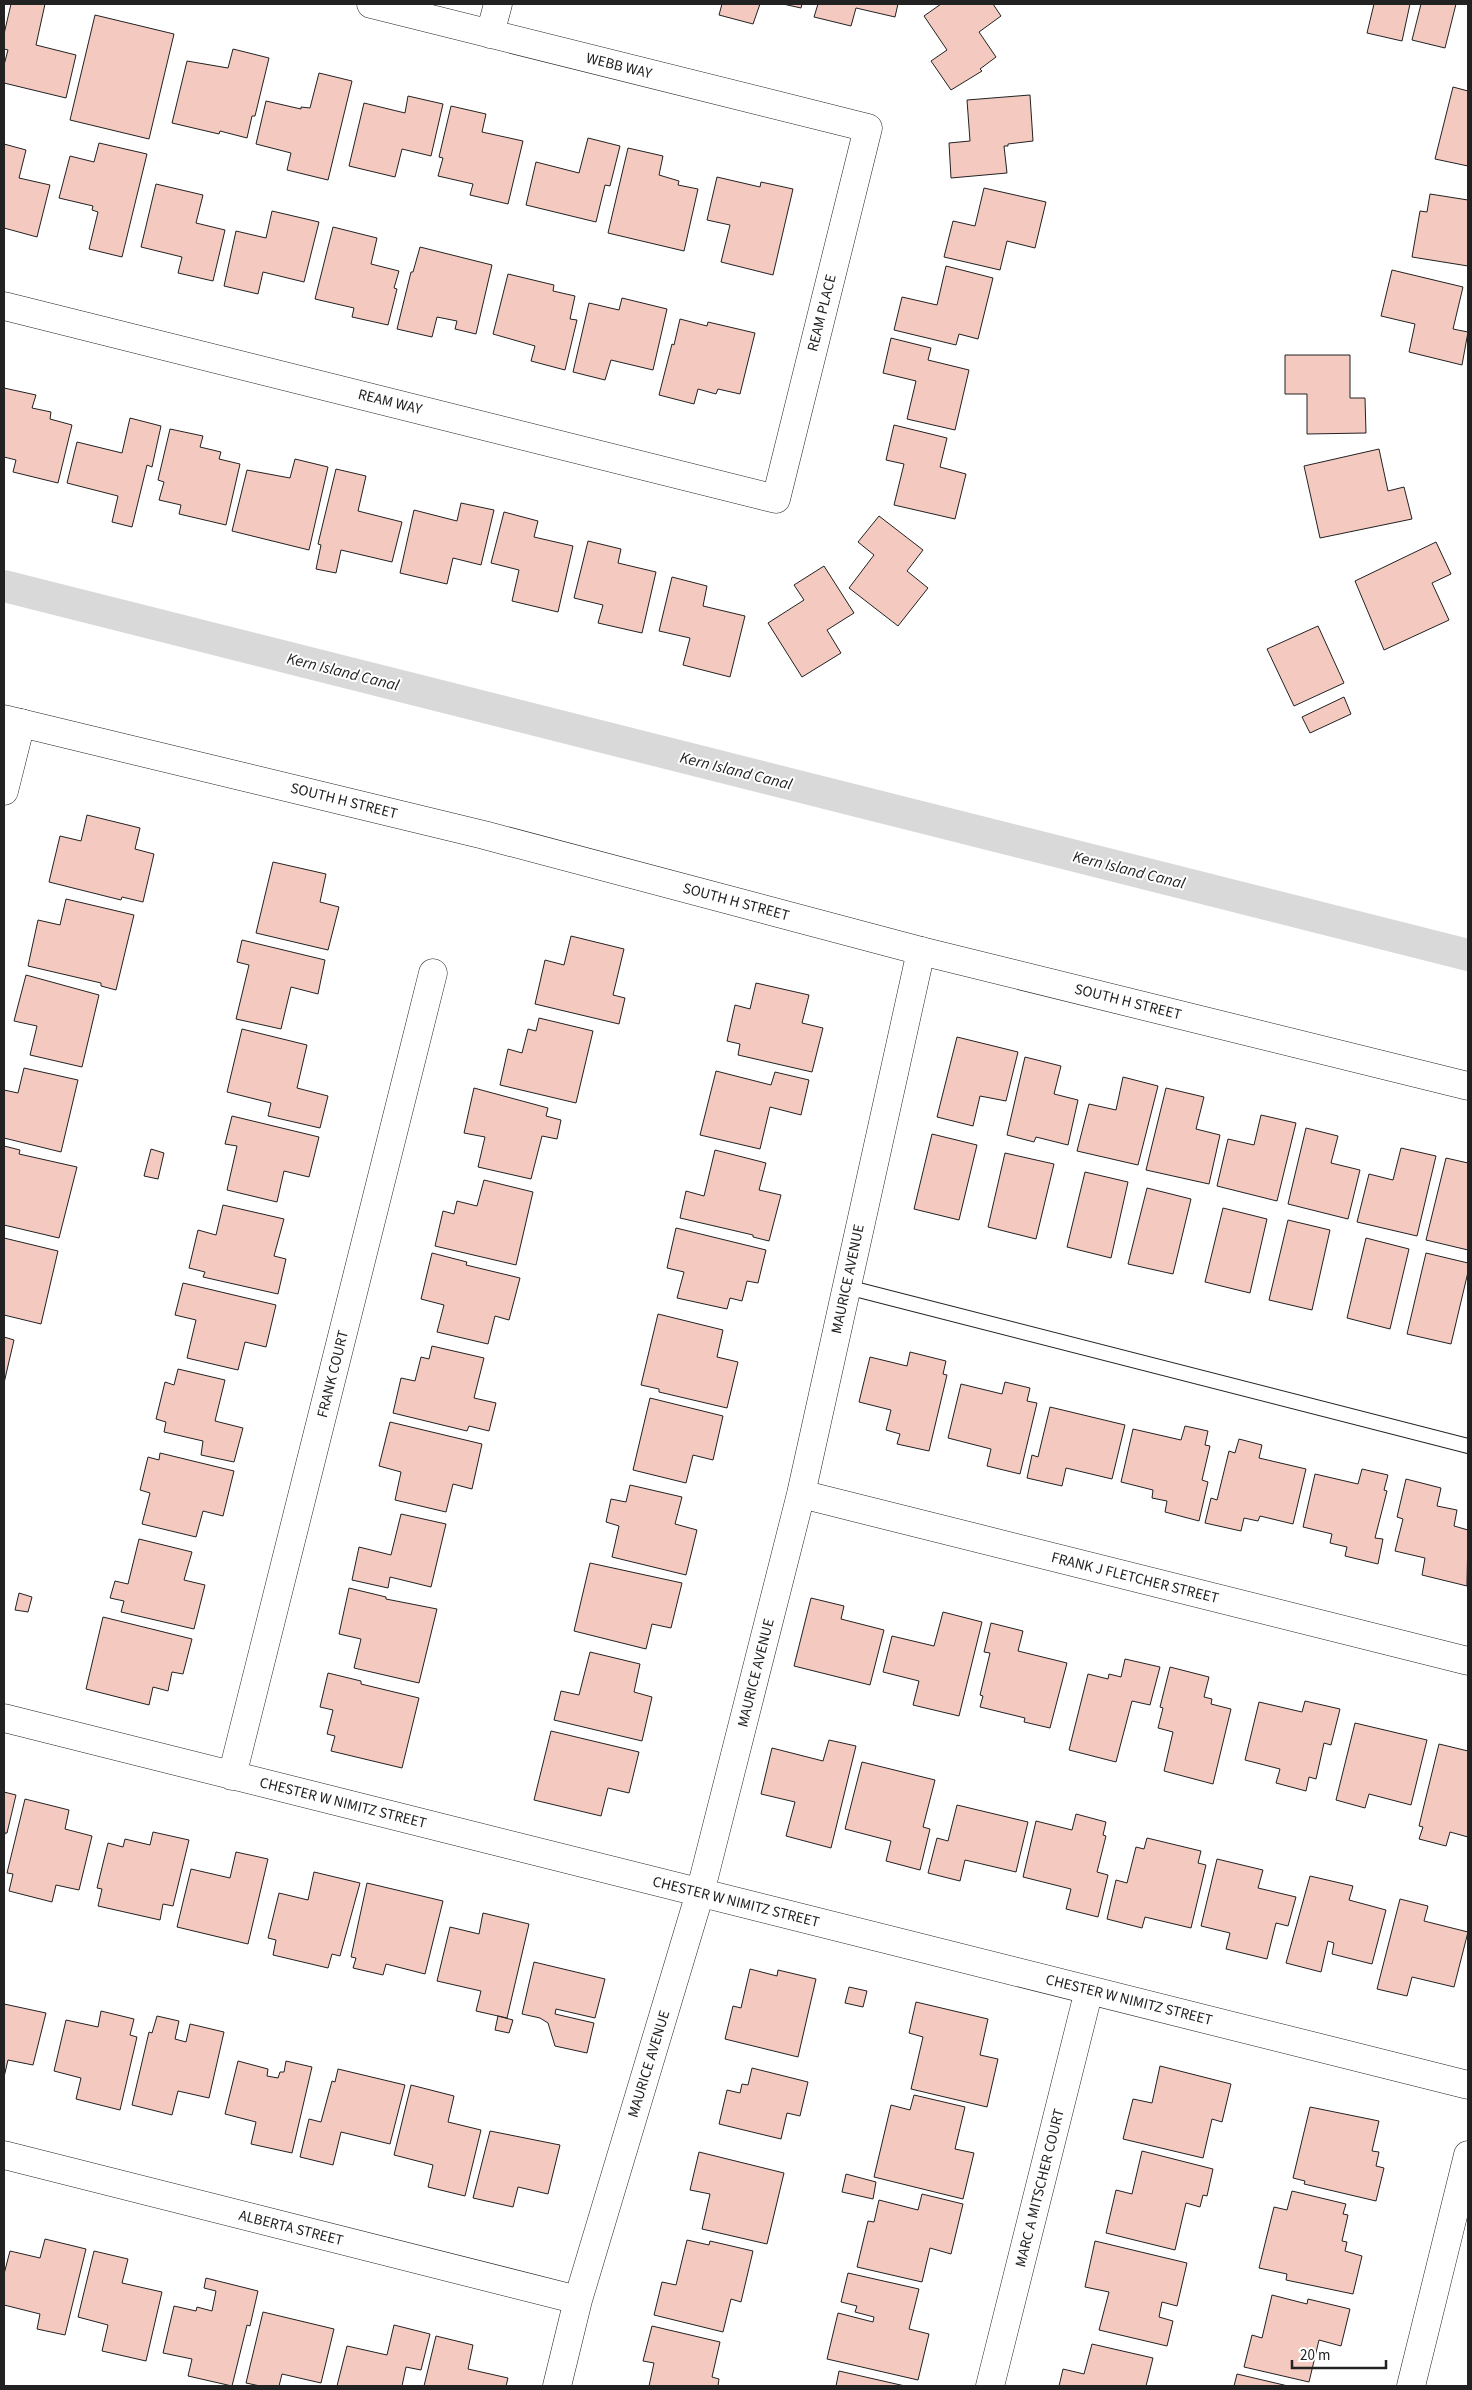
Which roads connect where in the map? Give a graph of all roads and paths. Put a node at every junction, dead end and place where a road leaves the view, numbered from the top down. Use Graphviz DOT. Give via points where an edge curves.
graph roads {
  1 [pos="371,4"];
  2 [pos="498,4"];
  3 [pos="490,34"];
  4 [pos="868,128"];
  5 [pos="4,306"];
  6 [pos="776,499"];
  7 [pos="12,721"];
  8 [pos="4,790"];
  9 [pos="921,951"];
  10 [pos="433,973"];
  11 [pos="1468,1086"];
  12 [pos="847,1287"];
  13 [pos="1468,1446"];
  14 [pos="801,1494"];
  15 [pos="1468,1661"];
  16 [pos="4,1718"];
  17 [pos="232,1776"];
  18 [pos="700,1893"];
  19 [pos="1089,1990"];
  20 [pos="1468,2085"];
  21 [pos="4,2155"];
  22 [pos="1468,2156"];
  23 [pos="578,2300"];
  24 [pos="557,2386"];
  25 [pos="990,2386"];
  26 [pos="1410,2386"];
  1 -- 3 [label="street, WEBB WAY"];
  2 -- 3 [label="street"];
  3 -- 4 [label="street, WEBB WAY"];
  4 -- 6 [label="street, REAM PLACE"];
  5 -- 6 [label="street, REAM WAY"];
  7 -- 8 [label="street"];
  7 -- 9 [label="street, SOUTH H STREET" via="484,835"];
  9 -- 11 [label="street, SOUTH H STREET"];
  9 -- 12 [label="street, MAURICE AVENUE"];
  10 -- 17 [label="street, FRANK COURT"];
  12 -- 13 [label="lane"];
  12 -- 14 [label="street, MAURICE AVENUE"];
  14 -- 15 [label="street, FRANK J FLETCHER STREET"];
  14 -- 18 [label="street, MAURICE AVENUE"];
  16 -- 17 [label="street, CHESTER W NIMITZ STREET"];
  17 -- 18 [label="street, CHESTER W NIMITZ STREET"];
  18 -- 19 [label="street, CHESTER W NIMITZ STREET"];
  18 -- 23 [label="street, MAURICE AVENUE"];
  19 -- 20 [label="street, CHESTER W NIMITZ STREET"];
  19 -- 25 [label="street, MARC A MITSCHER COURT"];
  21 -- 23 [label="street, ALBERTA STREET"];
  22 -- 26 [label="street"];
  23 -- 24 [label="street, MAURICE AVENUE"];
}
